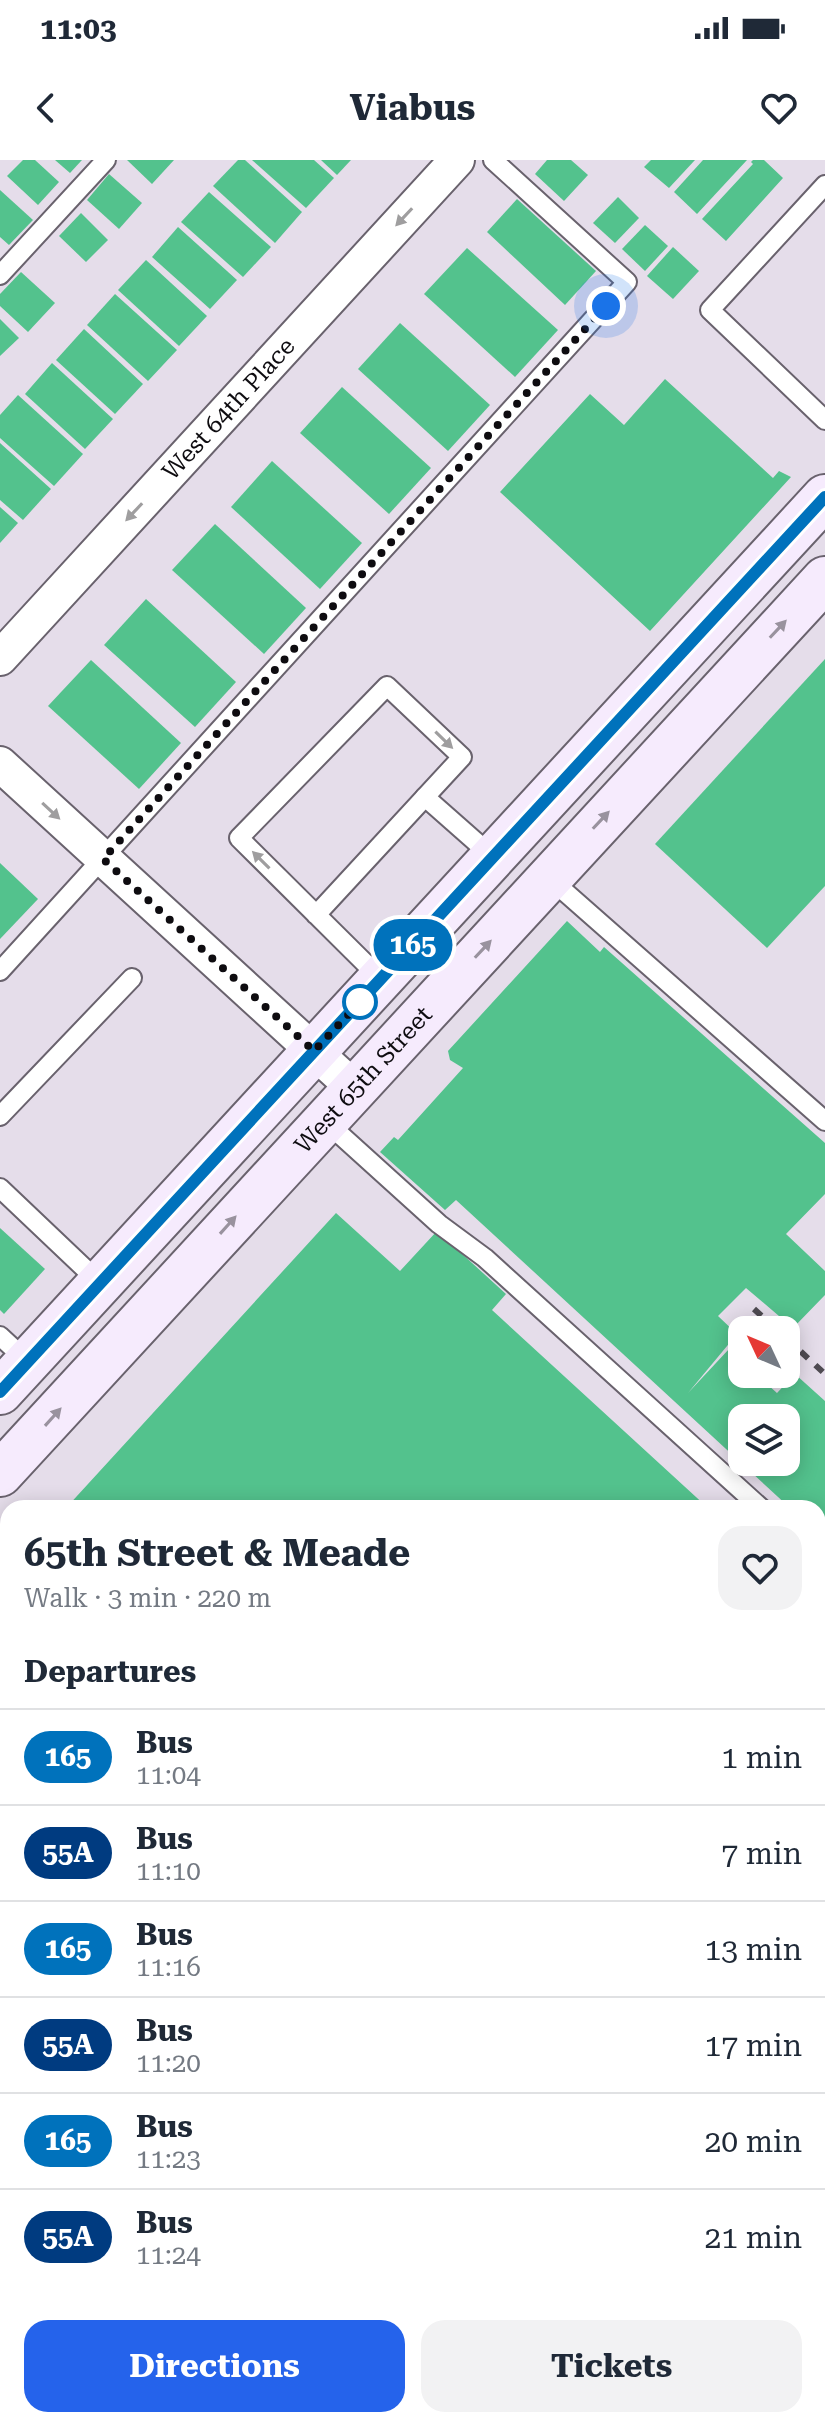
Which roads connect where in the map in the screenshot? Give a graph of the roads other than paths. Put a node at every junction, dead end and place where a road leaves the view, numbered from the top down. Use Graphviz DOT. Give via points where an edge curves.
graph roads {
  1 [pos="106,160"];
  2 [pos="457,160"];
  3 [pos="493,160"];
  4 [pos="825,185"];
  5 [pos="0,275"];
  6 [pos="825,420"];
  7 [pos="825,497"];
  8 [pos="825,579"];
  9 [pos="0,658"];
  10 [pos="0,764"];
  11 [pos="425,797"];
  12 [pos="501,849"];
  13 [pos="103,859"];
  14 [pos="548,877"];
  15 [pos="316,915"];
  16 [pos="0,971"];
  17 [pos="132,978"];
  18 [pos="381,979"];
  19 [pos="314,1051"];
  20 [pos="354,1088"];
  21 [pos="0,1116"];
  22 [pos="324,1120"];
  23 [pos="825,1121"];
  24 [pos="0,1188"];
  25 [pos="100,1283"];
  26 [pos="9,1363"];
  27 [pos="0,1474"];
  28 [pos="752,1500"];
  1 -- 5 [label="lane"];
  2 -- 9 [label="street, West 64th Place, one-way"];
  3 -- 13 [label="lane" via="627,282"];
  4 -- 6 [label="lane" via="710,310"];
  7 -- 12 [label="street"];
  14 -- 8 [label="street, West 65th Street, one-way"];
  10 -- 13 [label="street, one-way"];
  11 -- 12 [label="lane"];
  11 -- 15 [label="lane"];
  15 -- 11 [label="lane, one-way" via="239,838 387,686 462,757"];
  12 -- 14 [label="street"];
  12 -- 18 [label="street"];
  13 -- 16 [label="lane"];
  13 -- 19 [label="street"];
  20 -- 14 [label="street, West 65th Street, one-way"];
  14 -- 23 [label="lane"];
  15 -- 18 [label="lane"];
  17 -- 21 [label="lane"];
  18 -- 19 [label="street"];
  19 -- 20 [label="street"];
  19 -- 25 [label="street"];
  20 -- 22 [label="street, West 65th Street"];
  27 -- 22 [label="street, West 65th Street, one-way"];
  22 -- 28 [label="lane"];
  24 -- 25 [label="lane"];
  25 -- 26 [label="street"];
}
